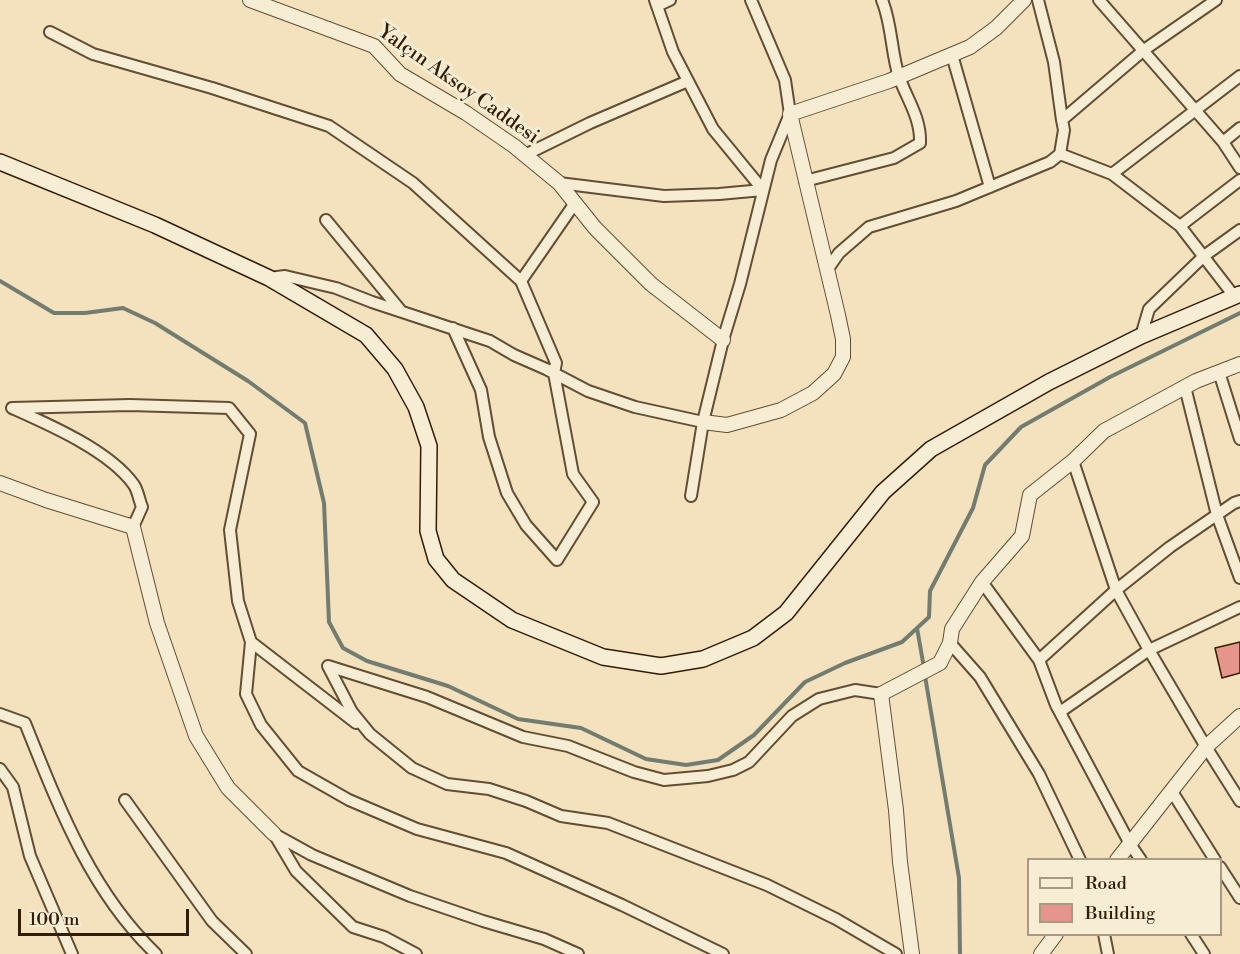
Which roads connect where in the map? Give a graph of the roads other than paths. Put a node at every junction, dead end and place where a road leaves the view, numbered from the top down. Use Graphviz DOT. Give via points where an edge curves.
graph roads {
  1 [pos="250,0"];
  2 [pos="670,0"];
  3 [pos="751,0"];
  4 [pos="1024,0"];
  5 [pos="1038,0"];
  6 [pos="1099,0"];
  7 [pos="1216,0"];
  8 [pos="886,1"];
  9 [pos="656,3"];
  10 [pos="50,32"];
  11 [pos="1144,50"];
  12 [pos="952,55"];
  13 [pos="1240,76"];
  14 [pos="899,77"];
  15 [pos="688,81"];
  16 [pos="1196,110"];
  17 [pos="790,114"];
  18 [pos="1062,120"];
  19 [pos="1240,128"];
  20 [pos="1224,142"];
  21 [pos="1060,154"];
  22 [pos="525,155"];
  23 [pos="0,162"];
  24 [pos="1240,168"];
  25 [pos="1112,174"];
  26 [pos="1240,180"];
  27 [pos="805,181"];
  28 [pos="559,183"];
  29 [pos="990,187"];
  30 [pos="763,190"];
  31 [pos="575,203"];
  32 [pos="326,220"];
  33 [pos="1180,226"];
  34 [pos="1240,230"];
  35 [pos="1204,256"];
  36 [pos="827,270"];
  37 [pos="269,278"];
  38 [pos="520,281"];
  39 [pos="1237,295"];
  40 [pos="402,311"];
  41 [pos="453,328"];
  42 [pos="1141,336"];
  43 [pos="723,340"];
  44 [pos="1240,364"];
  45 [pos="1220,372"];
  46 [pos="554,373"];
  47 [pos="1185,387"];
  48 [pos="703,422"];
  49 [pos="1240,440"];
  50 [pos="1073,461"];
  51 [pos="0,483"];
  52 [pos="690,496"];
  53 [pos="1240,501"];
  54 [pos="1216,515"];
  55 [pos="132,527"];
  56 [pos="1240,578"];
  57 [pos="982,582"];
  58 [pos="1116,590"];
  59 [pos="1240,607"];
  60 [pos="251,642"];
  61 [pos="950,643"];
  62 [pos="1149,650"];
  63 [pos="1039,660"];
  64 [pos="881,694"];
  65 [pos="1060,712"];
  66 [pos="0,714"];
  67 [pos="1240,716"];
  68 [pos="370,734"];
  69 [pos="1206,747"];
  70 [pos="0,769"];
  71 [pos="1171,790"];
  72 [pos="125,800"];
  73 [pos="1240,801"];
  74 [pos="274,834"];
  75 [pos="1130,844"];
  76 [pos="1079,858"];
  77 [pos="1119,858"];
  78 [pos="1140,858"];
  79 [pos="1214,858"];
  80 [pos="1222,869"];
  81 [pos="1240,898"];
  82 [pos="1054,936"];
  83 [pos="1104,936"];
  84 [pos="1192,936"];
  85 [pos="72,954"];
  86 [pos="156,954"];
  87 [pos="246,954"];
  88 [pos="416,954"];
  89 [pos="578,954"];
  90 [pos="723,954"];
  91 [pos="896,954"];
  92 [pos="912,954"];
  93 [pos="1041,954"];
  94 [pos="1108,954"];
  95 [pos="1204,954"];
  1 -- 22 [label="street, Yalçın Aksoy Caddesi" via="374,46 400,74 466,113"];
  2 -- 9 [label="street"];
  3 -- 17 [label="street" via="785,80"];
  4 -- 12 [label="street" via="996,28"];
  5 -- 18 [label="street" via="1054,62"];
  6 -- 11 [label="street"];
  7 -- 11 [label="street"];
  8 -- 14 [label="street"];
  9 -- 15 [label="street"];
  10 -- 38 [label="street" via="93,54 329,126 413,183"];
  11 -- 16 [label="street"];
  11 -- 18 [label="street"];
  12 -- 14 [label="street"];
  12 -- 29 [label="street"];
  13 -- 16 [label="street"];
  14 -- 17 [label="street"];
  14 -- 27 [label="street" via="913,105 920,143 894,158"];
  15 -- 22 [label="street"];
  15 -- 30 [label="street" via="713,129"];
  16 -- 20 [label="street"];
  16 -- 25 [label="street"];
  17 -- 27 [label="street"];
  17 -- 30 [label="street"];
  18 -- 21 [label="street"];
  19 -- 20 [label="street"];
  20 -- 24 [label="street"];
  21 -- 25 [label="street"];
  21 -- 29 [label="street"];
  22 -- 28 [label="street, Yalçın Aksoy Caddesi"];
  23 -- 37 [label="main road" via="155,225"];
  25 -- 33 [label="street"];
  26 -- 33 [label="street"];
  27 -- 36 [label="street"];
  28 -- 30 [label="street" via="664,196"];
  28 -- 31 [label="street, Yalçın Aksoy Caddesi"];
  29 -- 36 [label="street" via="869,227 839,253"];
  30 -- 43 [label="street"];
  31 -- 38 [label="street"];
  31 -- 43 [label="street, Yalçın Aksoy Caddesi" via="651,284"];
  32 -- 40 [label="street"];
  33 -- 35 [label="street"];
  34 -- 35 [label="street"];
  35 -- 39 [label="street"];
  35 -- 42 [label="street" via="1149,309"];
  36 -- 48 [label="street" via="843,339 843,357 834,374 813,393 781,410 727,425"];
  37 -- 40 [label="street" via="306,280"];
  37 -- 42 [label="main road" via="366,335 395,369 416,406 429,446 428,531 436,560 453,580 512,620 603,657 661,666 703,659 753,638 786,613 883,492 931,449 1049,382"];
  38 -- 46 [label="street" via="556,363"];
  39 -- 42 [label="main road"];
  40 -- 41 [label="street"];
  41 -- 46 [label="street" via="490,341"];
  41 -- 46 [label="street" via="481,390 489,437 507,493 526,525 557,560 593,502 573,474"];
  43 -- 48 [label="street"];
  44 -- 45 [label="street"];
  45 -- 47 [label="street"];
  45 -- 49 [label="street"];
  46 -- 48 [label="street" via="588,392"];
  47 -- 50 [label="street" via="1104,432"];
  47 -- 54 [label="street"];
  48 -- 52 [label="street"];
  50 -- 57 [label="street" via="1029,495 1022,536"];
  50 -- 58 [label="street"];
  51 -- 55 [label="street"];
  53 -- 54 [label="street"];
  54 -- 56 [label="street"];
  54 -- 58 [label="street"];
  55 -- 60 [label="street" via="142,507 135,488 122,471 66,432 12,408 229,408 250,434 230,530 238,601"];
  55 -- 74 [label="street" via="157,623 196,736 228,788"];
  57 -- 61 [label="street" via="952,629"];
  57 -- 63 [label="street"];
  58 -- 62 [label="street"];
  58 -- 63 [label="street"];
  59 -- 62 [label="street"];
  60 -- 68 [label="street"];
  60 -- 90 [label="street" via="246,694 261,725 298,771 349,800 417,829 506,853"];
  61 -- 64 [label="street" via="940,663"];
  61 -- 76 [label="street" via="980,677 1039,774"];
  62 -- 65 [label="street"];
  62 -- 69 [label="street"];
  63 -- 65 [label="street"];
  64 -- 68 [label="street" via="855,690 819,699 792,716 749,762 708,776 664,780 568,746 523,737 428,697 328,666 352,712"];
  64 -- 92 [label="street"];
  65 -- 75 [label="street"];
  66 -- 86 [label="street" via="25,723 66,824 105,892"];
  67 -- 69 [label="street"];
  68 -- 91 [label="street" via="412,768 447,784 489,789 561,816 608,823 767,885"];
  69 -- 71 [label="street"];
  69 -- 73 [label="street"];
  70 -- 85 [label="street" via="13,787 30,856"];
  71 -- 75 [label="street"];
  71 -- 79 [label="street"];
  72 -- 87 [label="street" via="212,921"];
  74 -- 88 [label="street" via="296,872 353,927 384,937"];
  74 -- 89 [label="street" via="312,855 410,896 544,939"];
  75 -- 77 [label="street"];
  75 -- 78 [label="street"];
  80 -- 81 [label="street"];
  82 -- 93 [label="street"];
  83 -- 94 [label="street"];
  84 -- 95 [label="street"];
}
